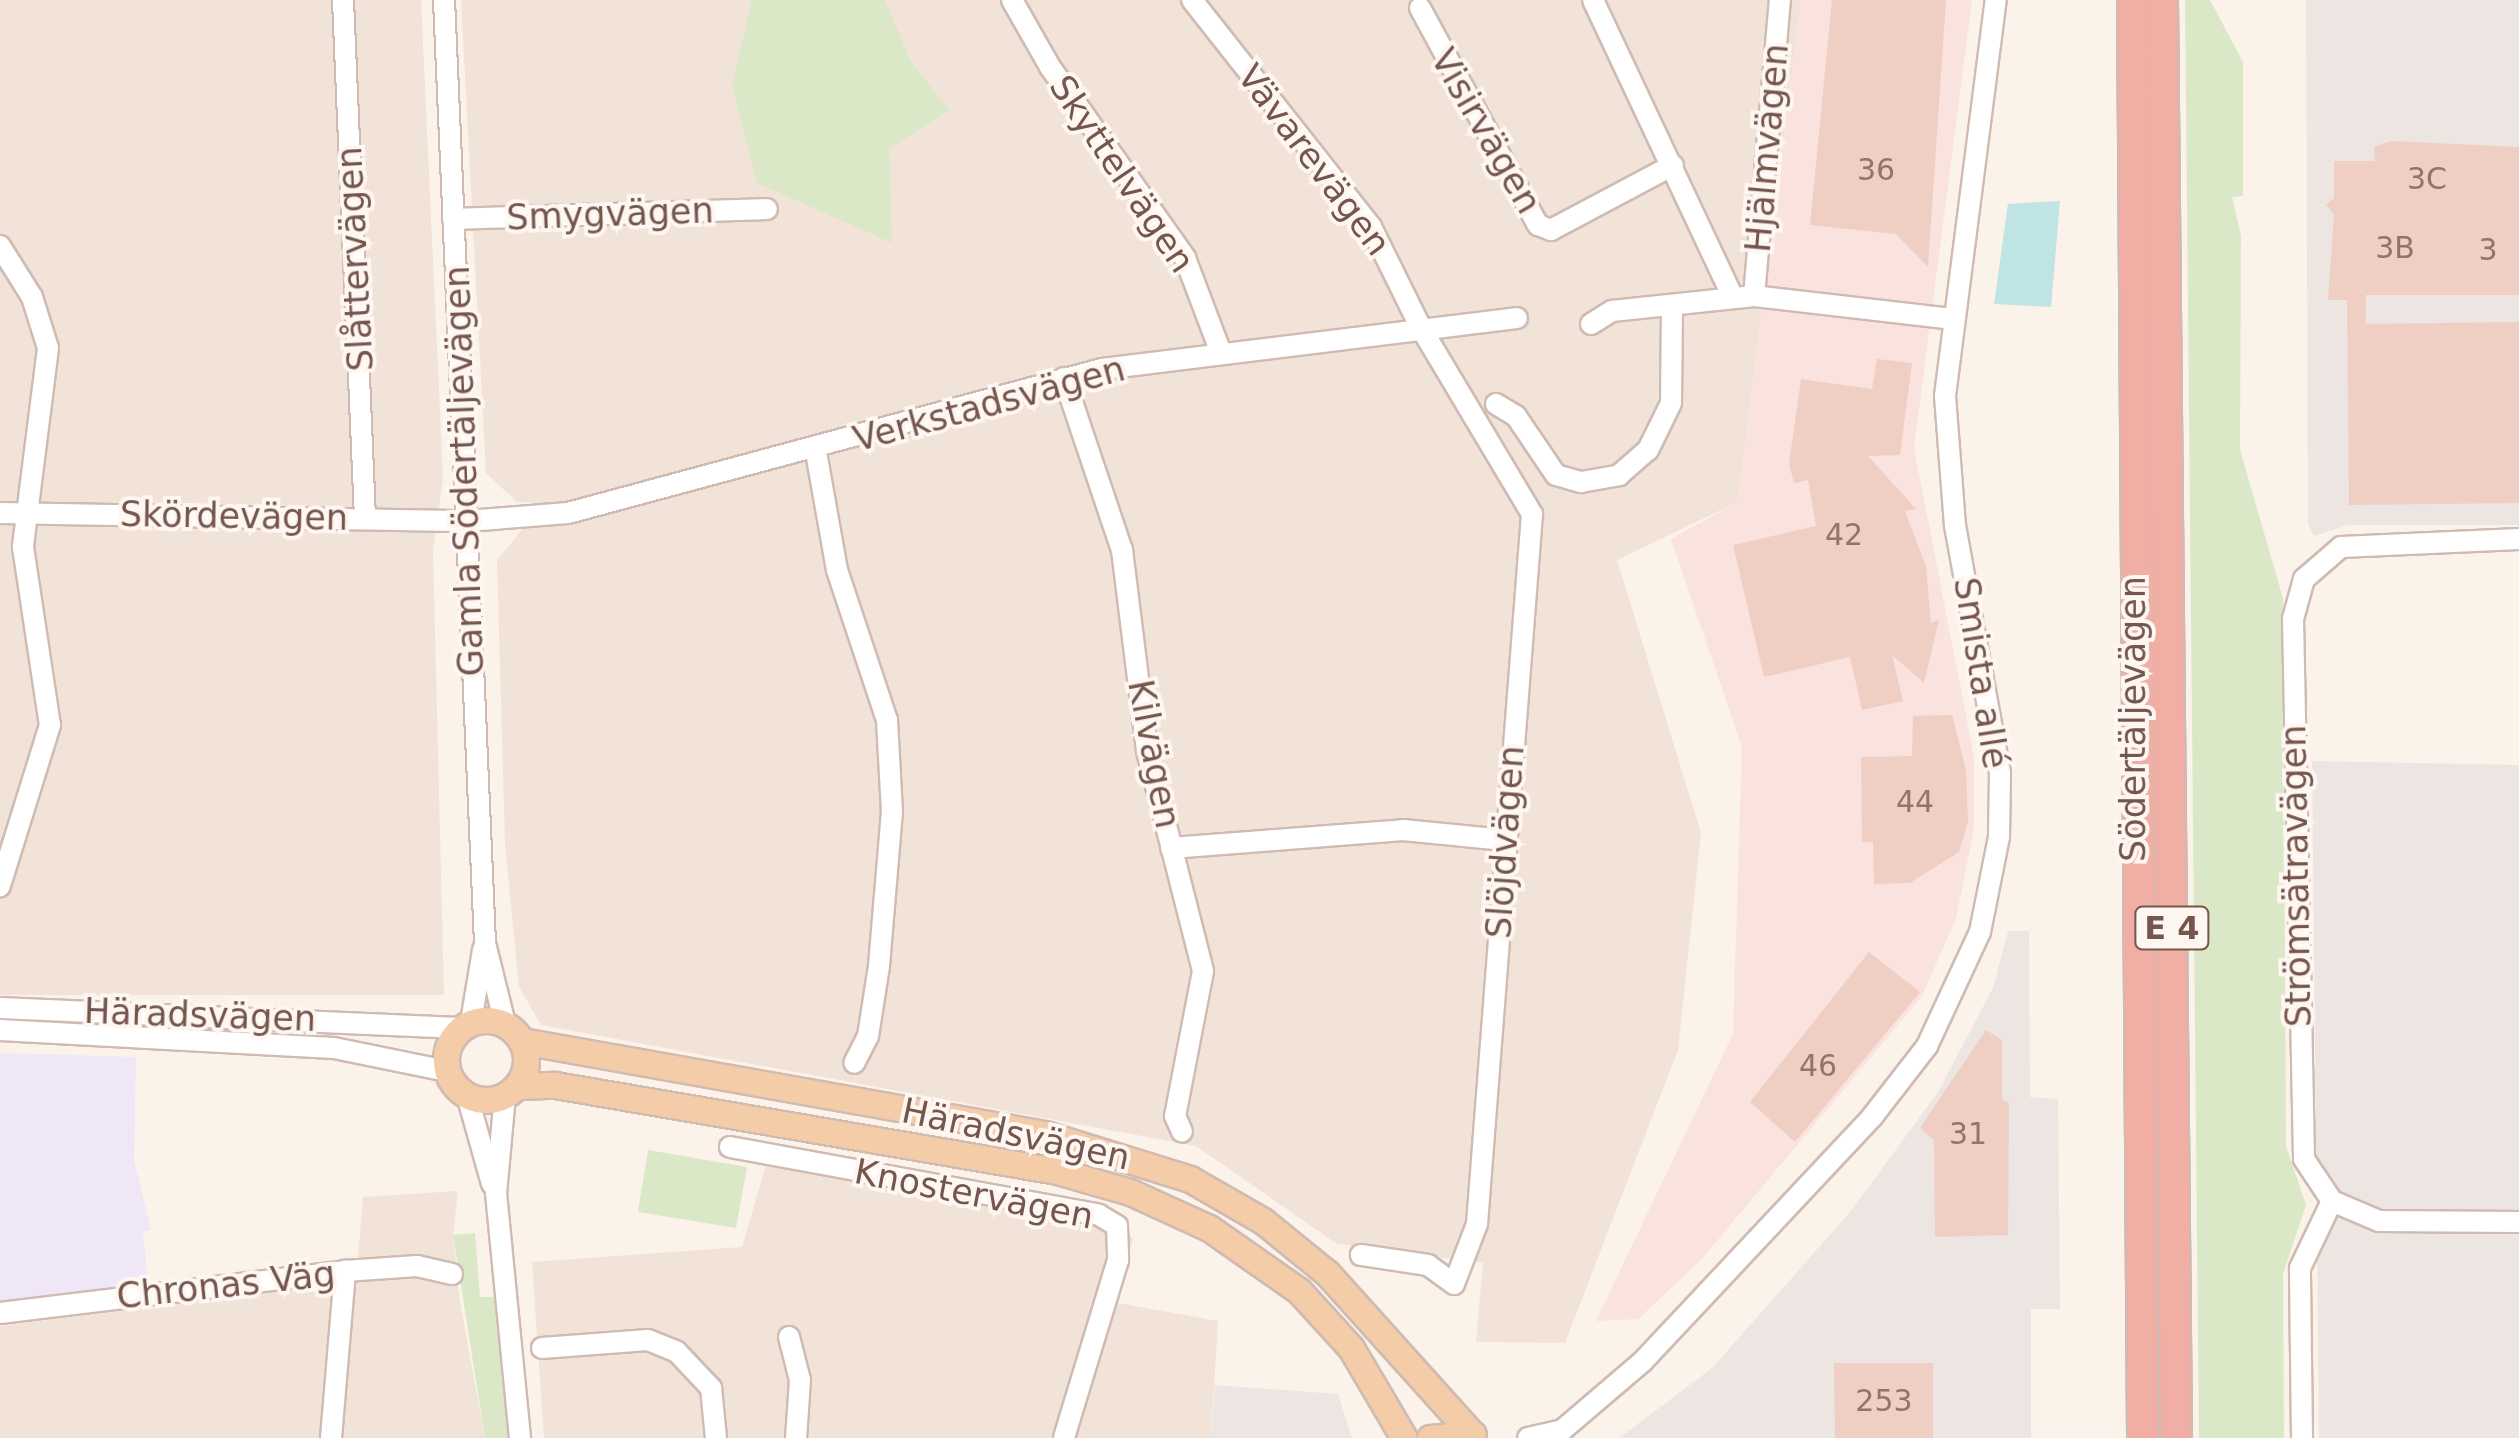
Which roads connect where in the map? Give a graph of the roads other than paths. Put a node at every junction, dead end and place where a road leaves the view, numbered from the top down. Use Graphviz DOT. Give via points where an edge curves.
graph roads {
  1 [pos="344,0"];
  2 [pos="444,0"];
  3 [pos="1012,0"];
  4 [pos="1192,0"];
  5 [pos="1593,0"];
  6 [pos="1780,0"];
  7 [pos="1996,0"];
  8 [pos="2132,0"];
  9 [pos="2162,0"];
  10 [pos="1420,8"];
  11 [pos="1673,164"];
  12 [pos="767,209"];
  13 [pos="453,219"];
  14 [pos="0,246"];
  15 [pos="1743,297"];
  16 [pos="1672,305"];
  17 [pos="1517,318"];
  18 [pos="1954,319"];
  19 [pos="1592,324"];
  20 [pos="1421,328"];
  21 [pos="1221,353"];
  22 [pos="1064,378"];
  23 [pos="1496,404"];
  24 [pos="816,452"];
  25 [pos="0,513"];
  26 [pos="23,513"];
  27 [pos="365,518"];
  28 [pos="468,522"];
  29 [pos="2519,538"];
  30 [pos="1505,840"];
  31 [pos="1172,848"];
  32 [pos="0,886"];
  33 [pos="485,943"];
  34 [pos="0,1008"];
  35 [pos="466,1025"];
  36 [pos="0,1030"];
  37 [pos="514,1033"];
  38 [pos="854,1063"];
  39 [pos="447,1070"];
  40 [pos="511,1090"];
  41 [pos="466,1095"];
  42 [pos="1182,1132"];
  43 [pos="730,1147"];
  44 [pos="496,1193"];
  45 [pos="2332,1201"];
  46 [pos="2519,1222"];
  47 [pos="1362,1255"];
  48 [pos="345,1271"];
  49 [pos="452,1274"];
  50 [pos="0,1313"];
  51 [pos="788,1336"];
  52 [pos="542,1348"];
  53 [pos="1557,1434"];
  54 [pos="1477,1435"];
  55 [pos="330,1438"];
  56 [pos="520,1438"];
  57 [pos="716,1438"];
  58 [pos="796,1438"];
  59 [pos="1064,1438"];
  60 [pos="1404,1438"];
  61 [pos="1430,1438"];
  62 [pos="1528,1438"];
  63 [pos="2142,1438"];
  64 [pos="2176,1438"];
  65 [pos="2302,1438"];
  1 -- 27 [label="street, Slåttervägen"];
  2 -- 13 [label="street, Gamla Södertäljevägen"];
  3 -- 21 [label="street, Skyttelvägen" via="1050,67 1185,258"];
  4 -- 20 [label="street, Vävarevägen" via="1372,227"];
  5 -- 11 [label="street"];
  6 -- 15 [label="street, Hjälmvägen"];
  7 -- 18 [label="street, Smista allé"];
  8 -- 63 [label="highway, Södertäljevägen / E 4"];
  9 -- 64 [label="highway, Södertäljevägen / E 4"];
  10 -- 11 [label="street, Visirvägen" via="1538,225 1551,230"];
  11 -- 15 [label="street"];
  12 -- 13 [label="street, Smygvägen"];
  13 -- 28 [label="street, Gamla Södertäljevägen"];
  14 -- 26 [label="street" via="32,297 48,348 46,396"];
  15 -- 16 [label="street"];
  15 -- 18 [label="street"];
  16 -- 19 [label="street" via="1612,311"];
  16 -- 23 [label="street" via="1671,403 1648,450 1619,475 1581,482 1556,475 1516,416"];
  17 -- 20 [label="street, Verkstadsvägen"];
  18 -- 53 [label="street, Smista allé" via="1945,451 2000,773 1999,838 1980,932 1927,1046 1872,1117 1644,1361"];
  20 -- 21 [label="street, Verkstadsvägen"];
  20 -- 30 [label="street, Slöjdvägen" via="1532,514"];
  21 -- 22 [label="street, Verkstadsvägen"];
  22 -- 24 [label="street, Verkstadsvägen"];
  22 -- 31 [label="street, Kilvägen" via="1122,550 1148,750"];
  24 -- 28 [label="street, Verkstadsvägen" via="586,510"];
  24 -- 38 [label="street" via="837,570 888,738 892,811 878,966 868,1036"];
  25 -- 26 [label="street, Skördevägen"];
  26 -- 27 [label="street, Skördevägen"];
  26 -- 32 [label="street" via="50,725"];
  27 -- 28 [label="street, Skördevägen"];
  28 -- 33 [label="street, Gamla Södertäljevägen"];
  29 -- 45 [label="street, Strömsätravägen" via="2342,547 2314,566 2298,592 2298,1140"];
  30 -- 31 [label="street" via="1403,830"];
  30 -- 47 [label="street, Slöjdvägen" via="1468,1260 1454,1284 1428,1265"];
  31 -- 42 [label="street, Kilvägen" via="1203,971 1176,1116"];
  33 -- 35 [label="street, Gamla Södertäljevägen"];
  33 -- 37 [label="street, Gamla Södertäljevägen"];
  34 -- 35 [label="street, Häradsvägen"];
  35 -- 37 [label="main road"];
  35 -- 39 [label="main road" via="448,1046"];
  36 -- 39 [label="street, Häradsvägen" via="334,1048"];
  37 -- 40 [label="main road" via="526,1068"];
  37 -- 54 [label="main road, Häradsvägen" via="1045,1134 1190,1179 1264,1221 1327,1273"];
  39 -- 41 [label="main road"];
  40 -- 41 [label="main road"];
  40 -- 44 [label="street"];
  40 -- 60 [label="main road, Häradsvägen" via="555,1085 1057,1172 1130,1192 1209,1228 1299,1292 1351,1348"];
  41 -- 44 [label="street"];
  43 -- 59 [label="street, Knostervägen" via="1099,1214 1117,1226 1118,1260"];
  44 -- 56 [label="street"];
  45 -- 46 [label="street" via="2398,1223"];
  45 -- 65 [label="street" via="2300,1268"];
  48 -- 49 [label="street, Chronas Väg" via="417,1266"];
  48 -- 50 [label="street, Chronas Väg"];
  48 -- 55 [label="street"];
  51 -- 58 [label="street" via="800,1380"];
  52 -- 57 [label="street" via="648,1340 678,1352 711,1388"];
  53 -- 62 [label="street, Smista allé"];
  54 -- 61 [label="main road"];
}
